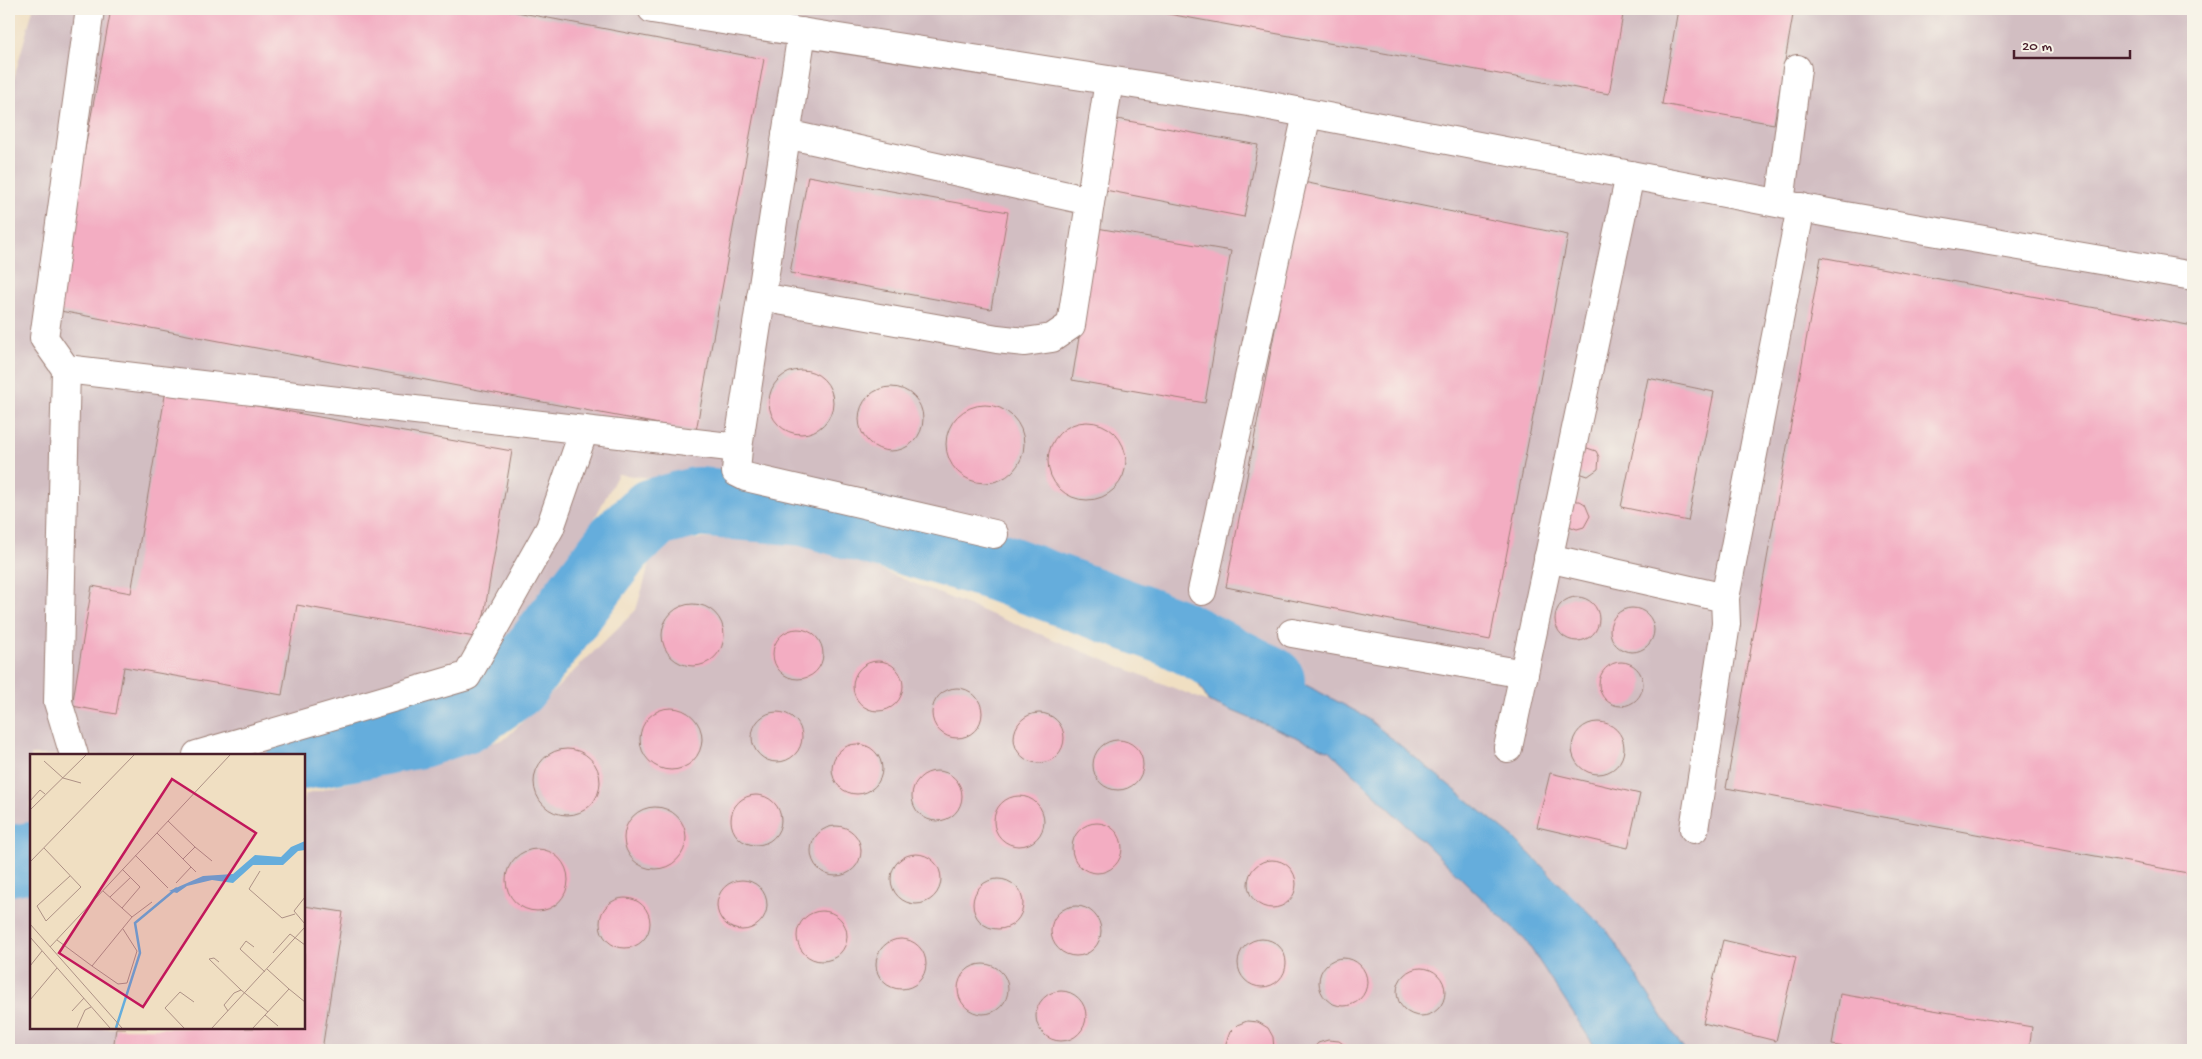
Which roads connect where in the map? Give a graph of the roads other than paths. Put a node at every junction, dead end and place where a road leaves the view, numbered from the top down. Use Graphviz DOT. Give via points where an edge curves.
graph roads {
  1 [pos="90,9"];
  2 [pos="652,9"];
  3 [pos="802,32"];
  4 [pos="1797,69"];
  5 [pos="1109,81"];
  6 [pos="1307,114"];
  7 [pos="786,134"];
  8 [pos="1630,175"];
  9 [pos="1090,201"];
  10 [pos="1791,205"];
  11 [pos="2193,276"];
  12 [pos="762,297"];
  13 [pos="66,369"];
  14 [pos="584,430"];
  15 [pos="738,448"];
  16 [pos="994,534"];
  17 [pos="1548,558"];
  18 [pos="1202,591"];
  19 [pos="1725,598"];
  20 [pos="1292,633"];
  21 [pos="1524,674"];
  22 [pos="1508,748"];
  23 [pos="74,754"];
  24 [pos="200,754"];
  25 [pos="1694,829"];
  1 -- 13 [label="lane" via="44,338"];
  2 -- 3 [label="lane"];
  3 -- 5 [label="lane"];
  3 -- 7 [label="lane"];
  4 -- 10 [label="lane"];
  5 -- 6 [label="lane"];
  5 -- 9 [label="lane"];
  6 -- 8 [label="lane"];
  6 -- 18 [label="lane"];
  7 -- 9 [label="lane"];
  7 -- 12 [label="lane"];
  8 -- 10 [label="lane"];
  8 -- 17 [label="lane"];
  9 -- 12 [label="lane" via="1071,326 1052,338 1025,342 997,339"];
  10 -- 11 [label="lane"];
  10 -- 19 [label="lane"];
  12 -- 15 [label="lane"];
  13 -- 14 [label="lane"];
  13 -- 23 [label="lane" via="58,702"];
  14 -- 15 [label="lane"];
  14 -- 24 [label="lane" via="550,528 467,676"];
  15 -- 16 [label="lane" via="736,472 746,477"];
  17 -- 19 [label="lane"];
  17 -- 21 [label="lane"];
  19 -- 25 [label="lane" via="1726,624"];
  20 -- 21 [label="lane"];
  21 -- 22 [label="lane"];
}
